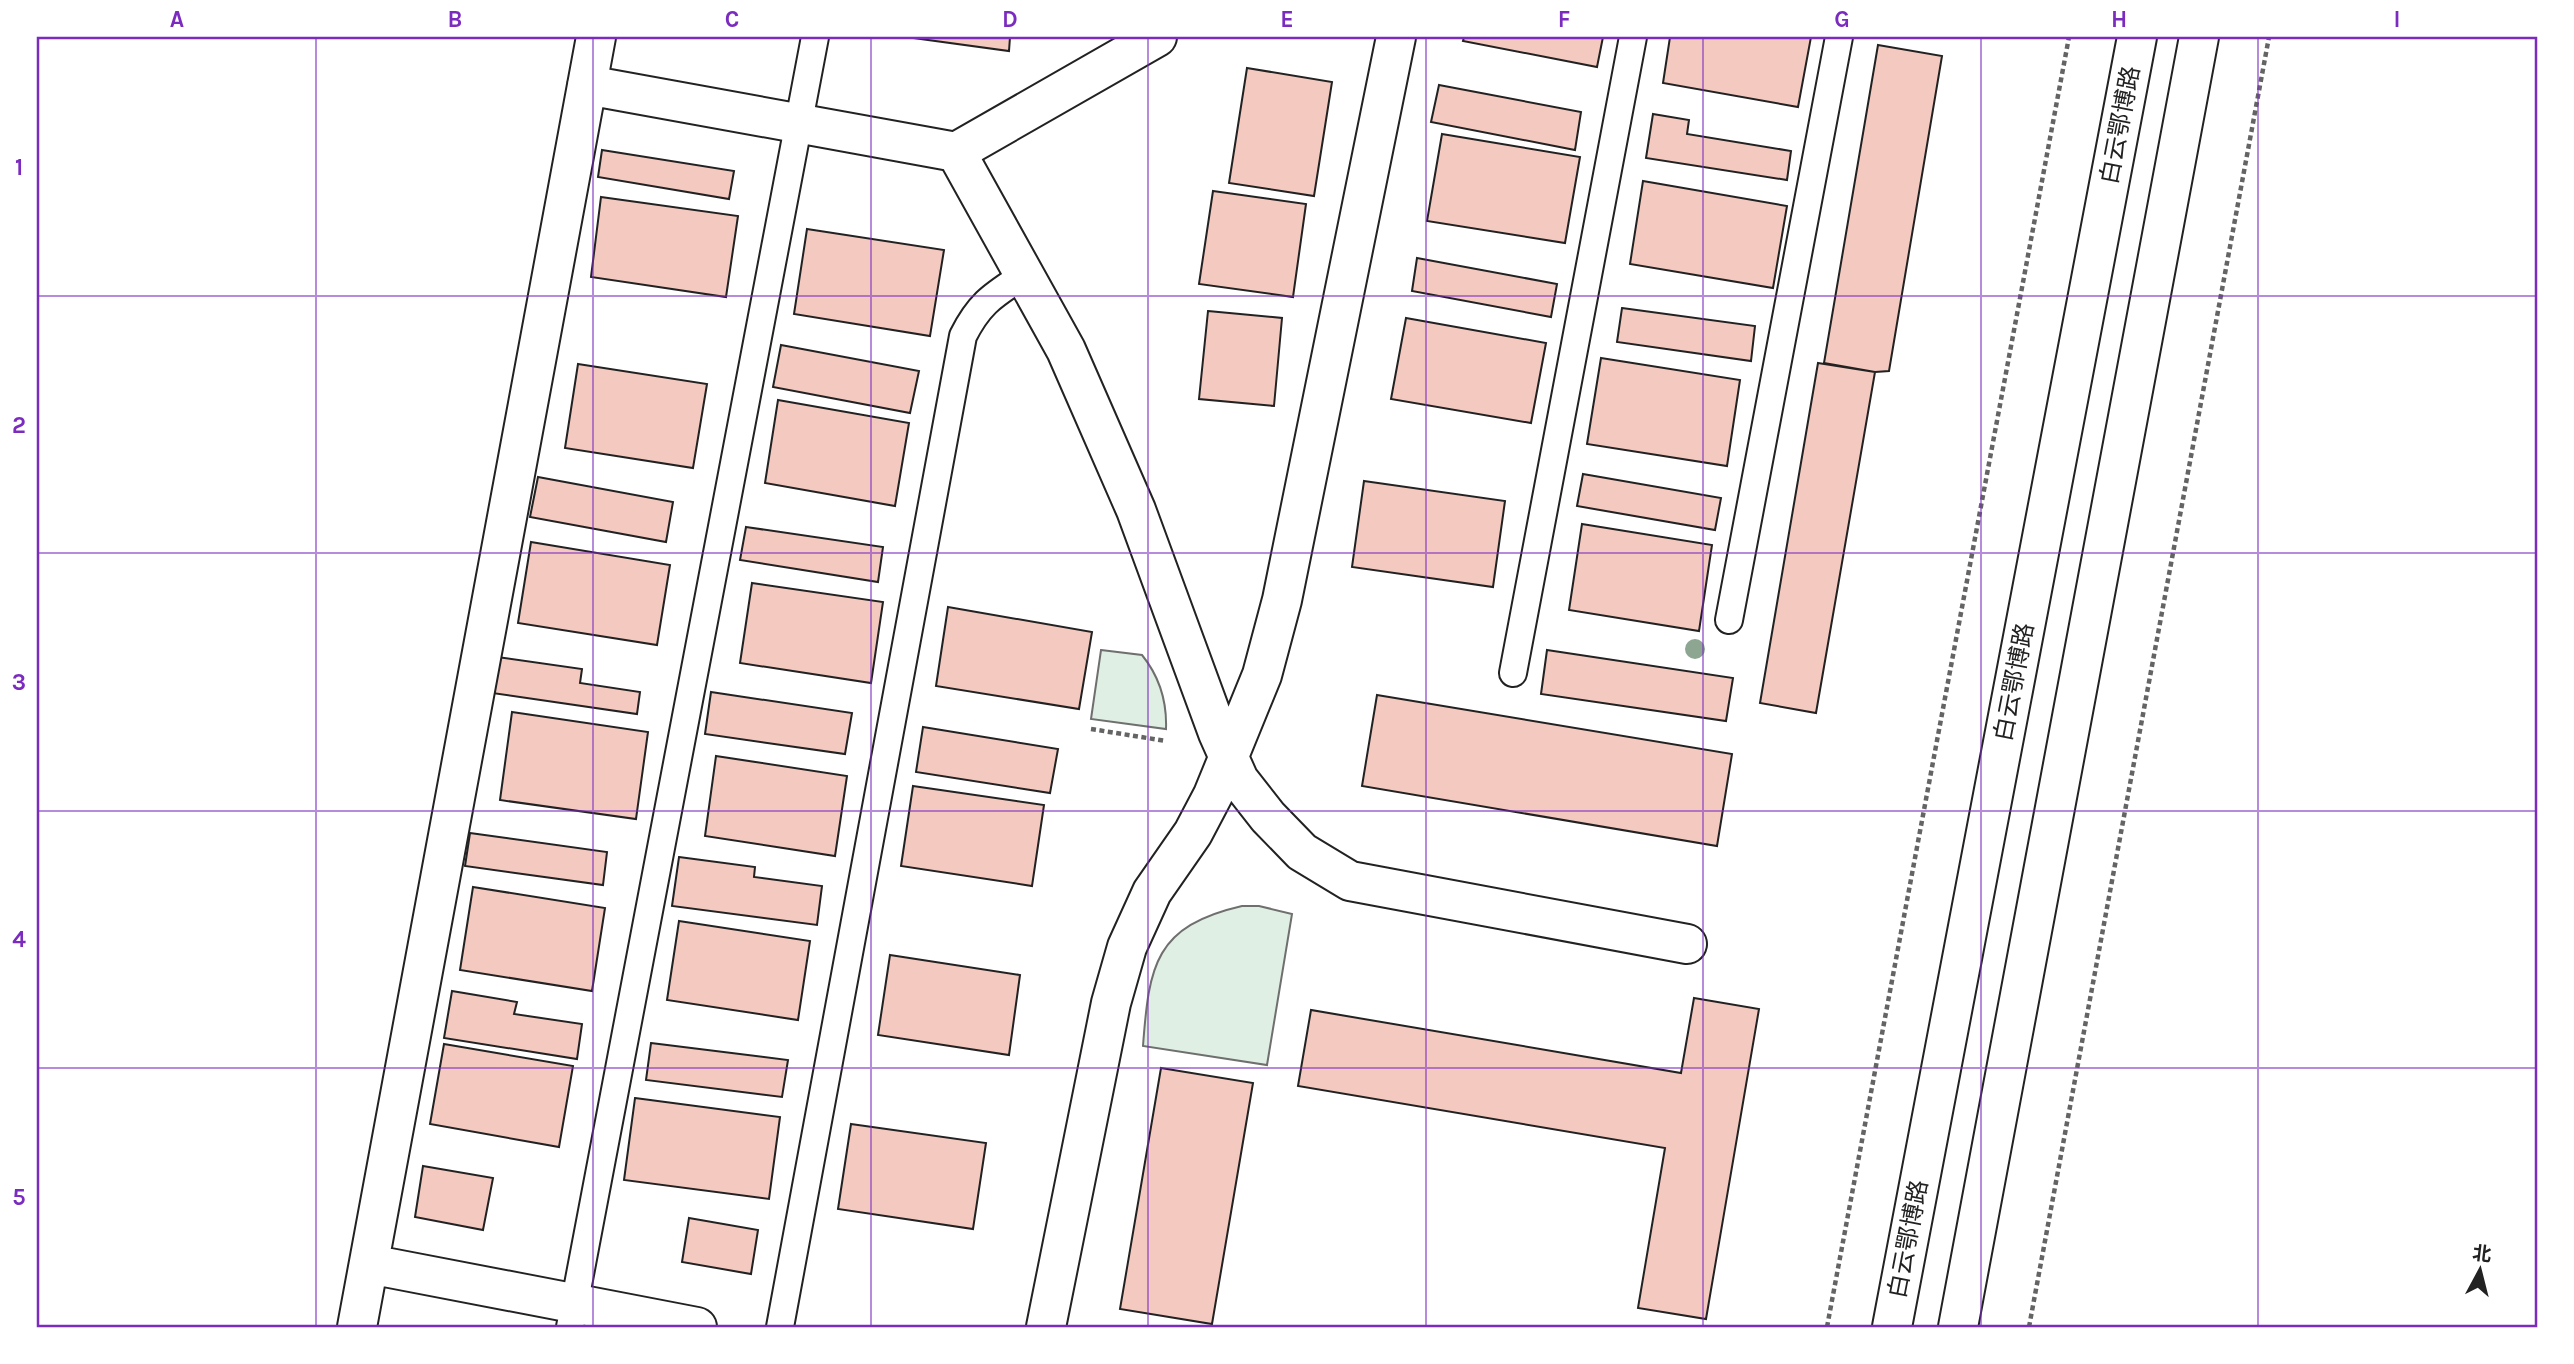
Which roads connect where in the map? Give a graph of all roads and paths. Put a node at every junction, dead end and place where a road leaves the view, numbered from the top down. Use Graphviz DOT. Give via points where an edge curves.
graph roads {
  1 [pos="596,37"];
  2 [pos="815,37"];
  3 [pos="1157,37"];
  4 [pos="1396,37"];
  5 [pos="1633,37"];
  6 [pos="1839,37"];
  7 [pos="2069,37"];
  8 [pos="2137,37"];
  9 [pos="2199,37"];
  10 [pos="2269,37"];
  11 [pos="587,85"];
  12 [pos="800,124"];
  13 [pos="956,152"];
  14 [pos="1024,275"];
  15 [pos="1729,620"];
  16 [pos="1513,673"];
  17 [pos="1091,729"];
  18 [pos="1229,757"];
  19 [pos="1688,944"];
  20 [pos="369,1265"];
  21 [pos="572,1315"];
  22 [pos="357,1327"];
  23 [pos="697,1327"];
  24 [pos="780,1327"];
  25 [pos="1046,1327"];
  26 [pos="1827,1327"];
  27 [pos="1892,1327"];
  28 [pos="1958,1327"];
  29 [pos="2029,1327"];
  1 -- 11 [label="street"];
  2 -- 12 [label="lane"];
  3 -- 13 [label="street"];
  4 -- 18 [label="street" via="1282,600 1262,675"];
  5 -- 16 [label="lane"];
  6 -- 15 [label="lane"];
  7 -- 26 [label="path"];
  8 -- 27 [label="street, 白云鄂博路"];
  9 -- 28 [label="street"];
  10 -- 29 [label="path"];
  11 -- 12 [label="street"];
  11 -- 20 [label="street"];
  12 -- 13 [label="street"];
  12 -- 21 [label="lane"];
  13 -- 14 [label="street"];
  14 -- 18 [label="street" via="1066,351 1136,510"];
  14 -- 24 [label="lane" via="988,299 963,336"];
  17 -- 18 [label="path" via="1173,741"];
  18 -- 19 [label="street" via="1239,780 1302,852 1350,881"];
  18 -- 25 [label="street" via="1193,833 1152,892 1127,947 1111,1003"];
  20 -- 21 [label="street"];
  20 -- 22 [label="street"];
  21 -- 23 [label="street"];
}
